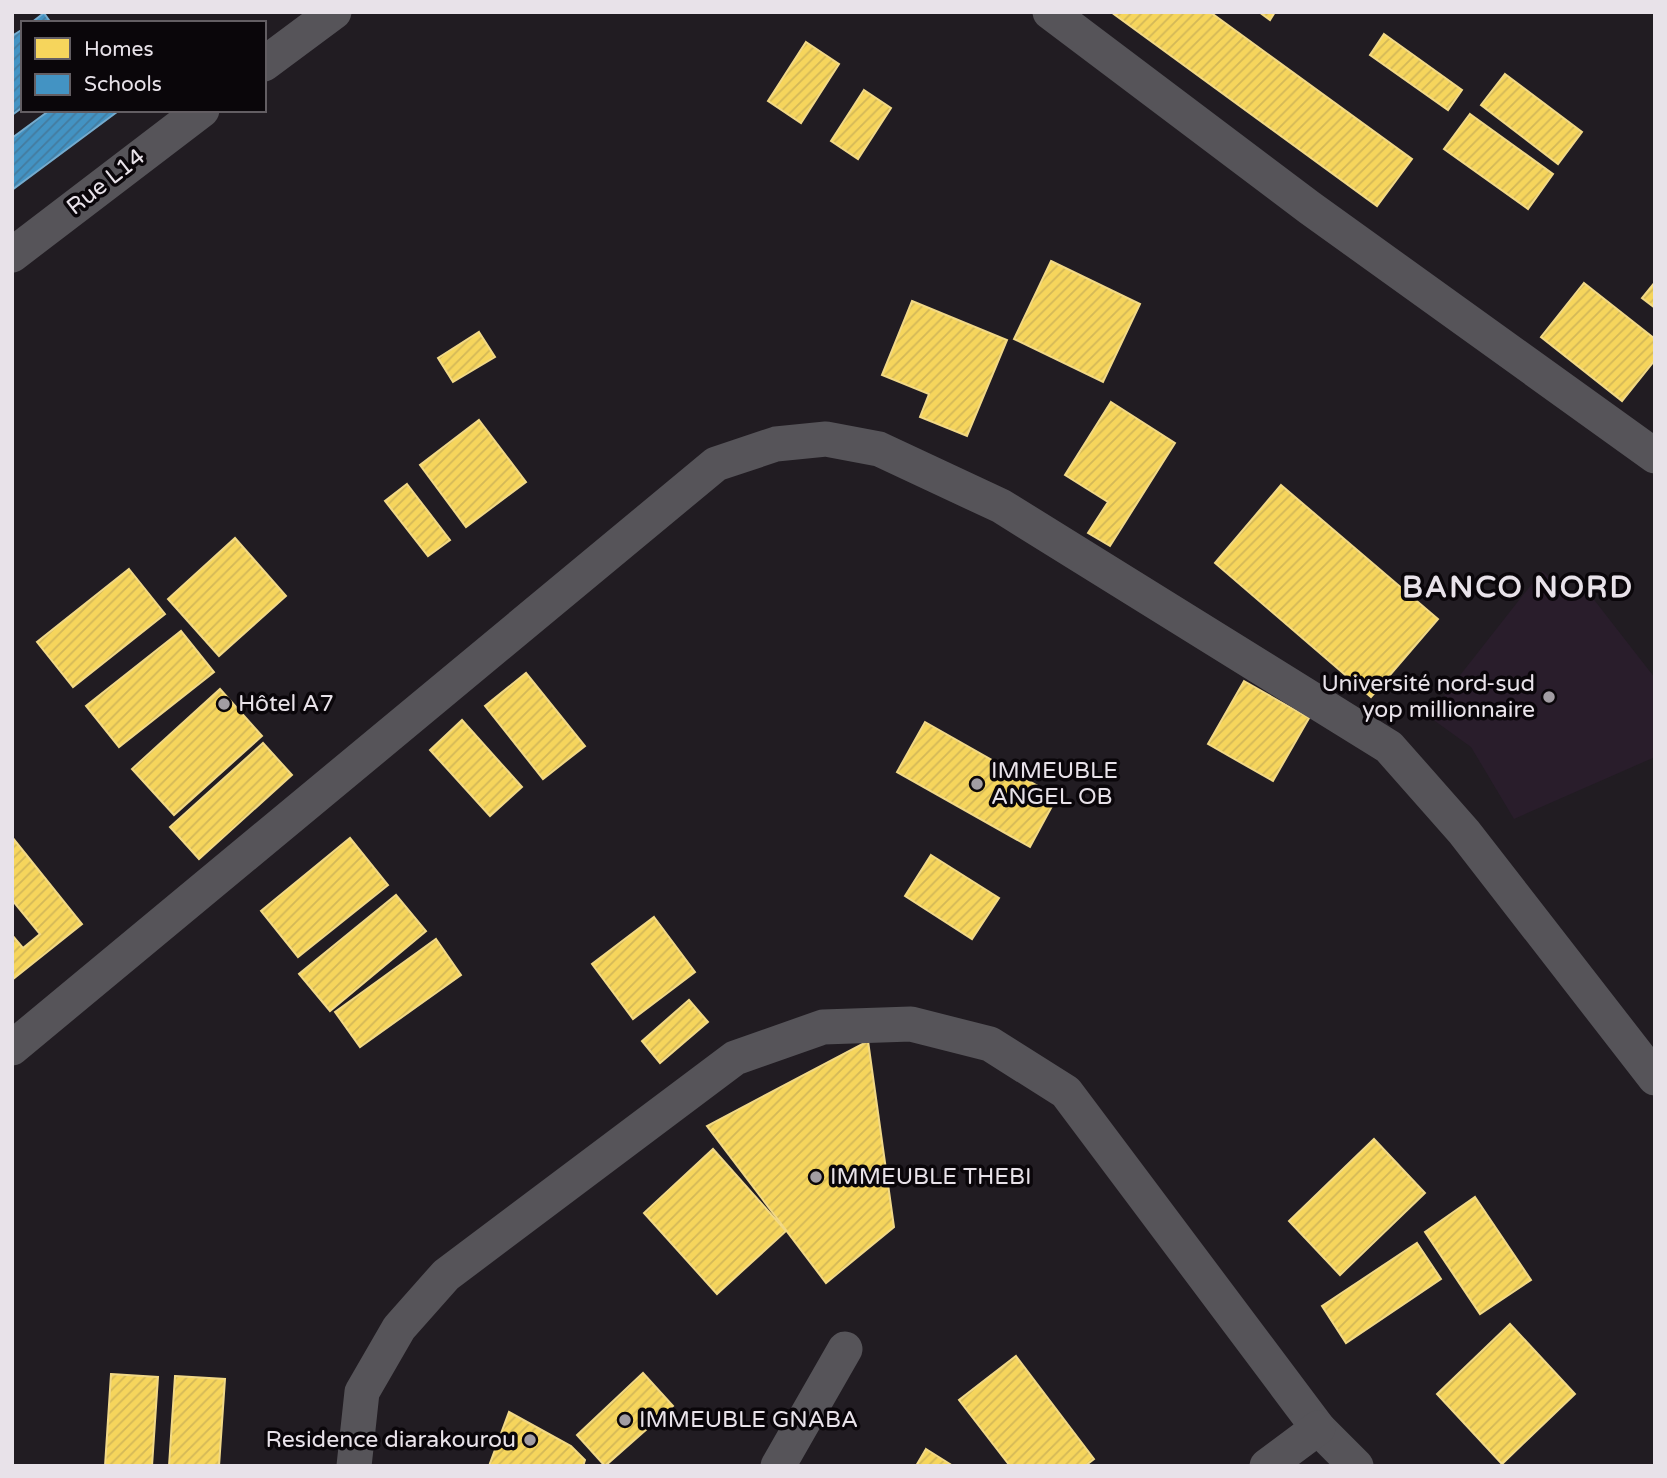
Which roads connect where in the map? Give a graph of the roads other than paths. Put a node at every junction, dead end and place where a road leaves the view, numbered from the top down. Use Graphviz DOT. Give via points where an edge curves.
graph roads {
  1 [pos="334,12"];
  2 [pos="1050,12"];
  3 [pos="266,63"];
  4 [pos="199,112"];
  5 [pos="12,255"];
  6 [pos="1655,456"];
  7 [pos="12,1048"];
  8 [pos="1655,1079"];
  9 [pos="845,1349"];
  10 [pos="1318,1428"];
  11 [pos="354,1466"];
  12 [pos="778,1466"];
  13 [pos="1266,1466"];
  14 [pos="1356,1466"];
  1 -- 3 [label="street"];
  2 -- 6 [label="street" via="1310,208"];
  4 -- 5 [label="street, Rue L14"];
  7 -- 8 [label="street" via="716,464 776,444 826,439 879,449 1001,506 1389,747 1464,832"];
  9 -- 12 [label="street"];
  10 -- 11 [label="street" via="1066,1092 990,1044 911,1024 823,1027 735,1058 446,1275 399,1328 362,1392"];
  10 -- 13 [label="street"];
  10 -- 14 [label="street"];
}
